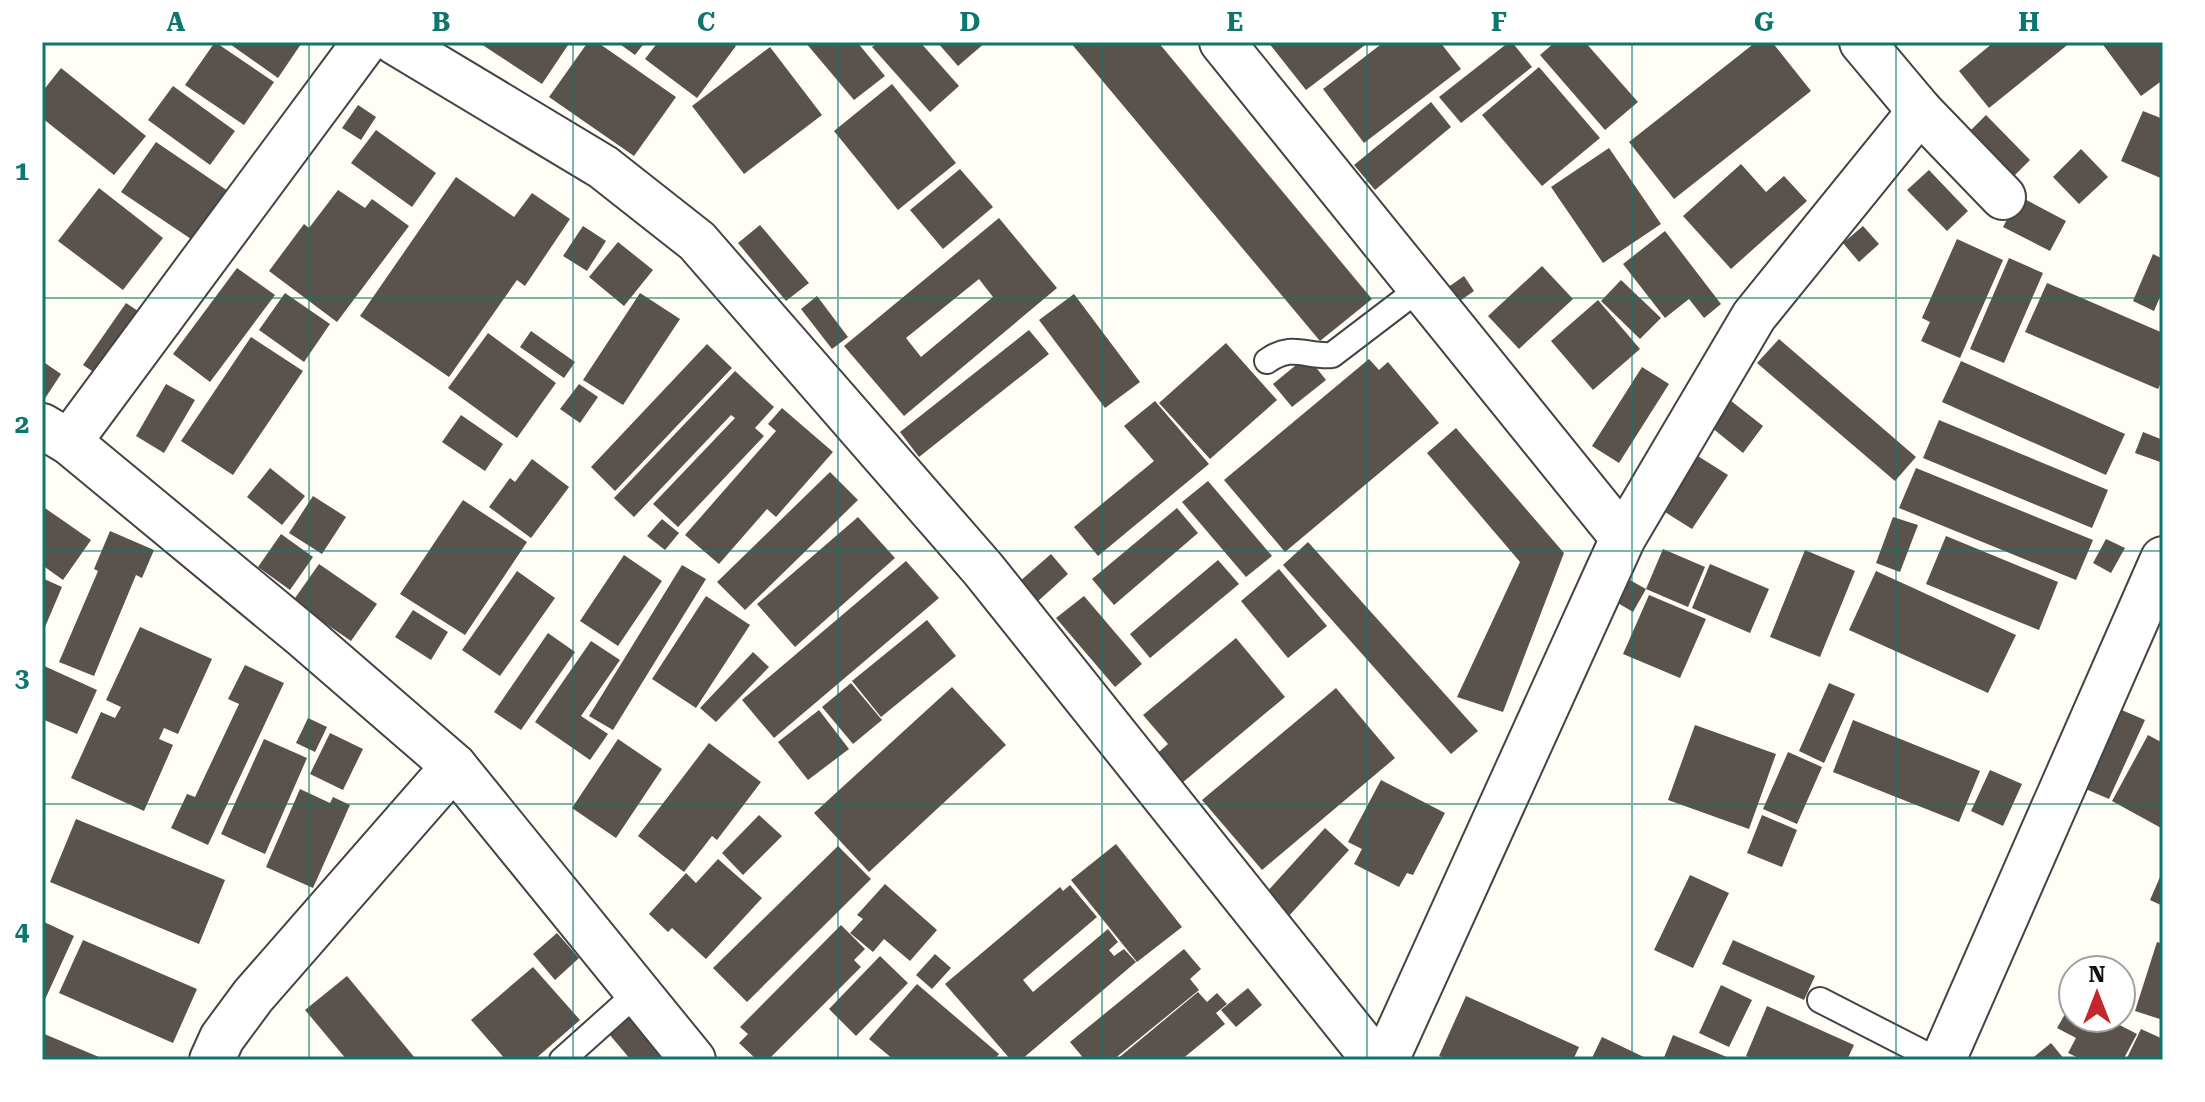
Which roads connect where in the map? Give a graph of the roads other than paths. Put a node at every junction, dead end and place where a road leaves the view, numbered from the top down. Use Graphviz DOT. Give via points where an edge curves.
graph roads {
  1 [pos="365,42"];
  2 [pos="395,42"];
  3 [pos="1222,42"];
  4 [pos="1862,42"];
  5 [pos="1920,111"];
  6 [pos="2003,197"];
  7 [pos="1420,288"];
  8 [pos="1267,361"];
  9 [pos="55,434"];
  10 [pos="1623,538"];
  11 [pos="2163,559"];
  12 [pos="454,766"];
  13 [pos="638,992"];
  14 [pos="1820,1000"];
  15 [pos="212,1060"];
  16 [pos="562,1060"];
  17 [pos="693,1060"];
  18 [pos="1375,1060"];
  19 [pos="1386,1060"];
  20 [pos="1937,1060"];
  21 [pos="1943,1060"];
  1 -- 9 [label="street"];
  2 -- 18 [label="street" via="603,167 697,241 983,569"];
  3 -- 7 [label="street"];
  4 -- 5 [label="street"];
  5 -- 6 [label="street"];
  5 -- 10 [label="street" via="1754,316"];
  7 -- 8 [label="lane" via="1332,355 1287,351"];
  7 -- 10 [label="street"];
  9 -- 12 [label="street"];
  10 -- 19 [label="street"];
  11 -- 21 [label="street"];
  12 -- 13 [label="street"];
  12 -- 15 [label="street" via="253,996"];
  13 -- 16 [label="lane"];
  13 -- 17 [label="street"];
  14 -- 20 [label="lane"];
}
